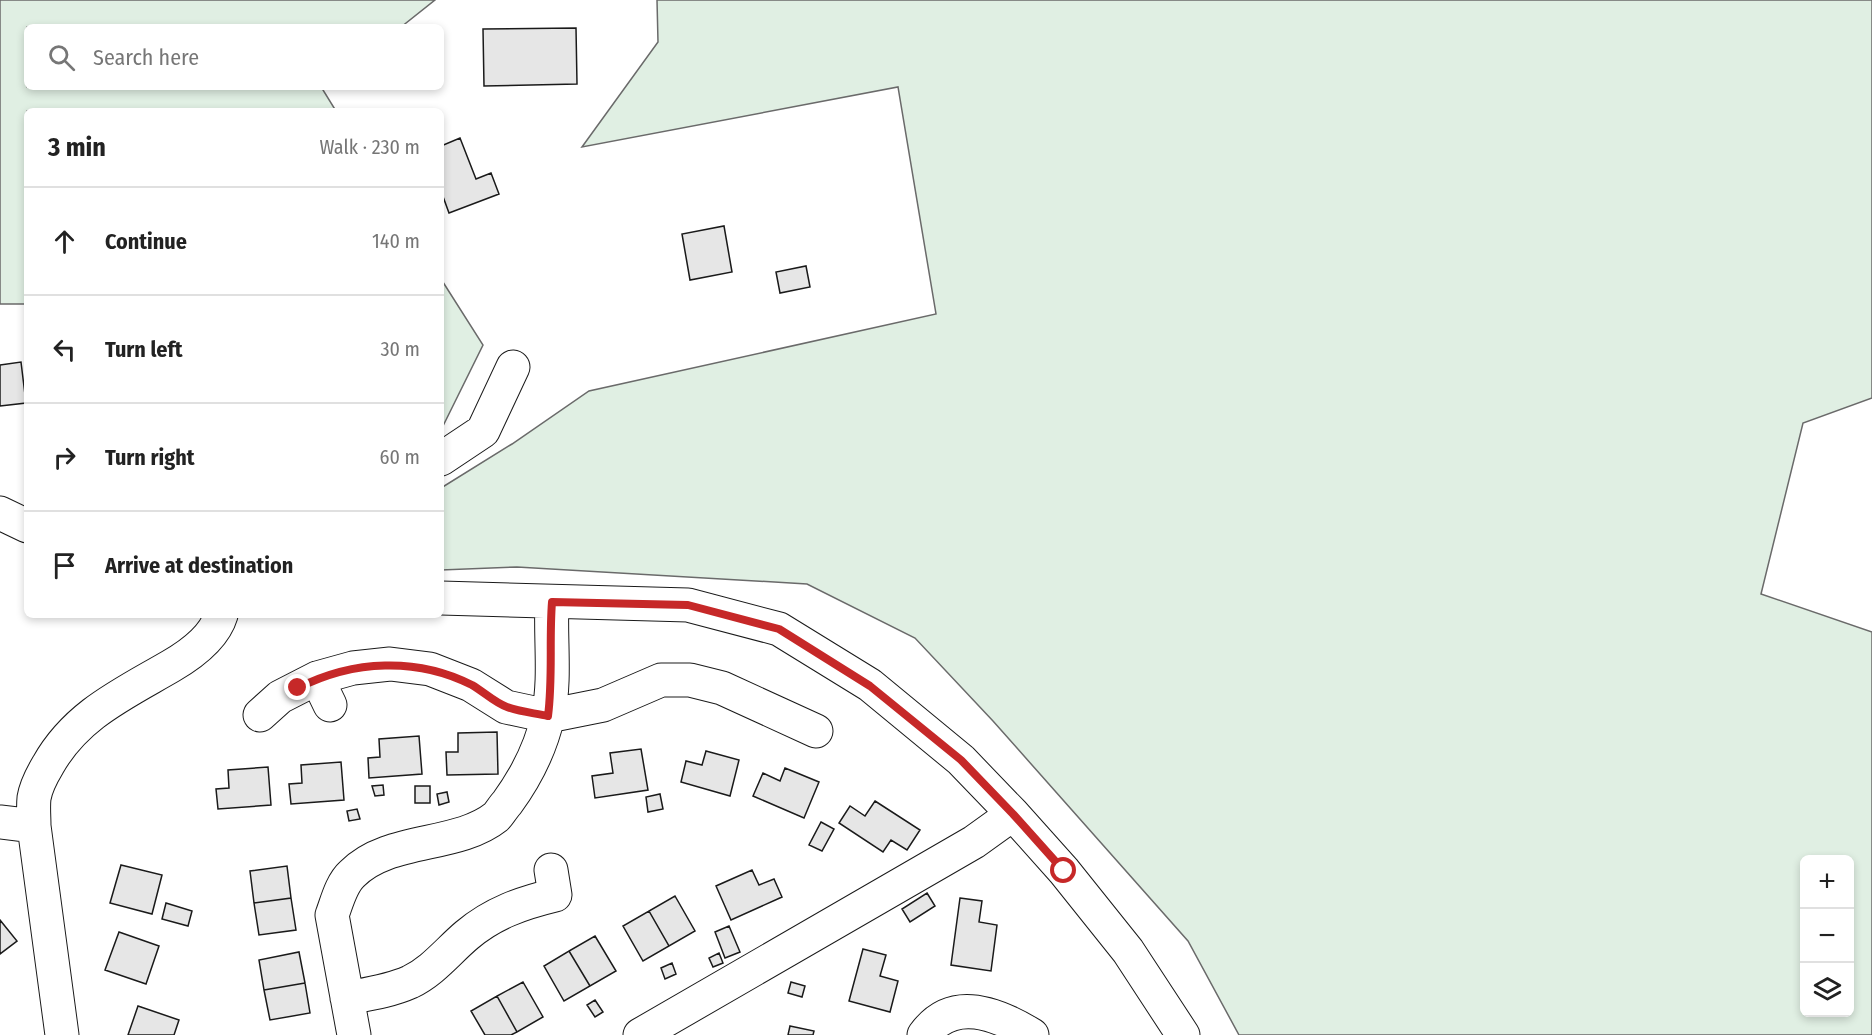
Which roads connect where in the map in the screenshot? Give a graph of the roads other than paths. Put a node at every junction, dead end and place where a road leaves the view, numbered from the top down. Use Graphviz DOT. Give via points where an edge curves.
graph roads {
  1 [pos="513,367"];
  2 [pos="444,457"];
  3 [pos="0,513"];
  4 [pos="24,525"];
  5 [pos="444,598"];
  6 [pos="552,602"];
  7 [pos="219,618"];
  8 [pos="260,715"];
  9 [pos="548,716"];
  10 [pos="816,731"];
  11 [pos="1013,814"];
  12 [pos="0,822"];
  13 [pos="34,826"];
  14 [pos="551,870"];
  15 [pos="347,998"];
  16 [pos="62,1035"];
  17 [pos="354,1035"];
  18 [pos="640,1035"];
  19 [pos="924,1035"];
  20 [pos="1032,1035"];
  21 [pos="1183,1035"];
  1 -- 2 [label="street" via="483,432"];
  3 -- 4 [label="street"];
  5 -- 6 [label="street"];
  6 -- 9 [label="street"];
  6 -- 11 [label="street" via="688,605 779,629 870,686 961,760"];
  7 -- 13 [label="street" via="206,639 186,657 78,725 57,749 40,779 34,799"];
  8 -- 9 [label="street" via="280,697 323,692 353,668 390,664 430,669 471,685 506,707"];
  9 -- 10 [label="street" via="603,705 661,680 690,680 722,688 754,715"];
  9 -- 15 [label="street" via="526,775 496,817 471,831 388,853 351,874 332,915"];
  11 -- 18 [label="street" via="974,842"];
  11 -- 21 [label="street" via="1128,951"];
  12 -- 13 [label="street"];
  13 -- 16 [label="street"];
  14 -- 15 [label="street" via="555,895 503,911 484,922 410,982"];
  15 -- 17 [label="street"];
  19 -- 20 [label="street" via="945,1015 967,1011 992,1015"];
}
